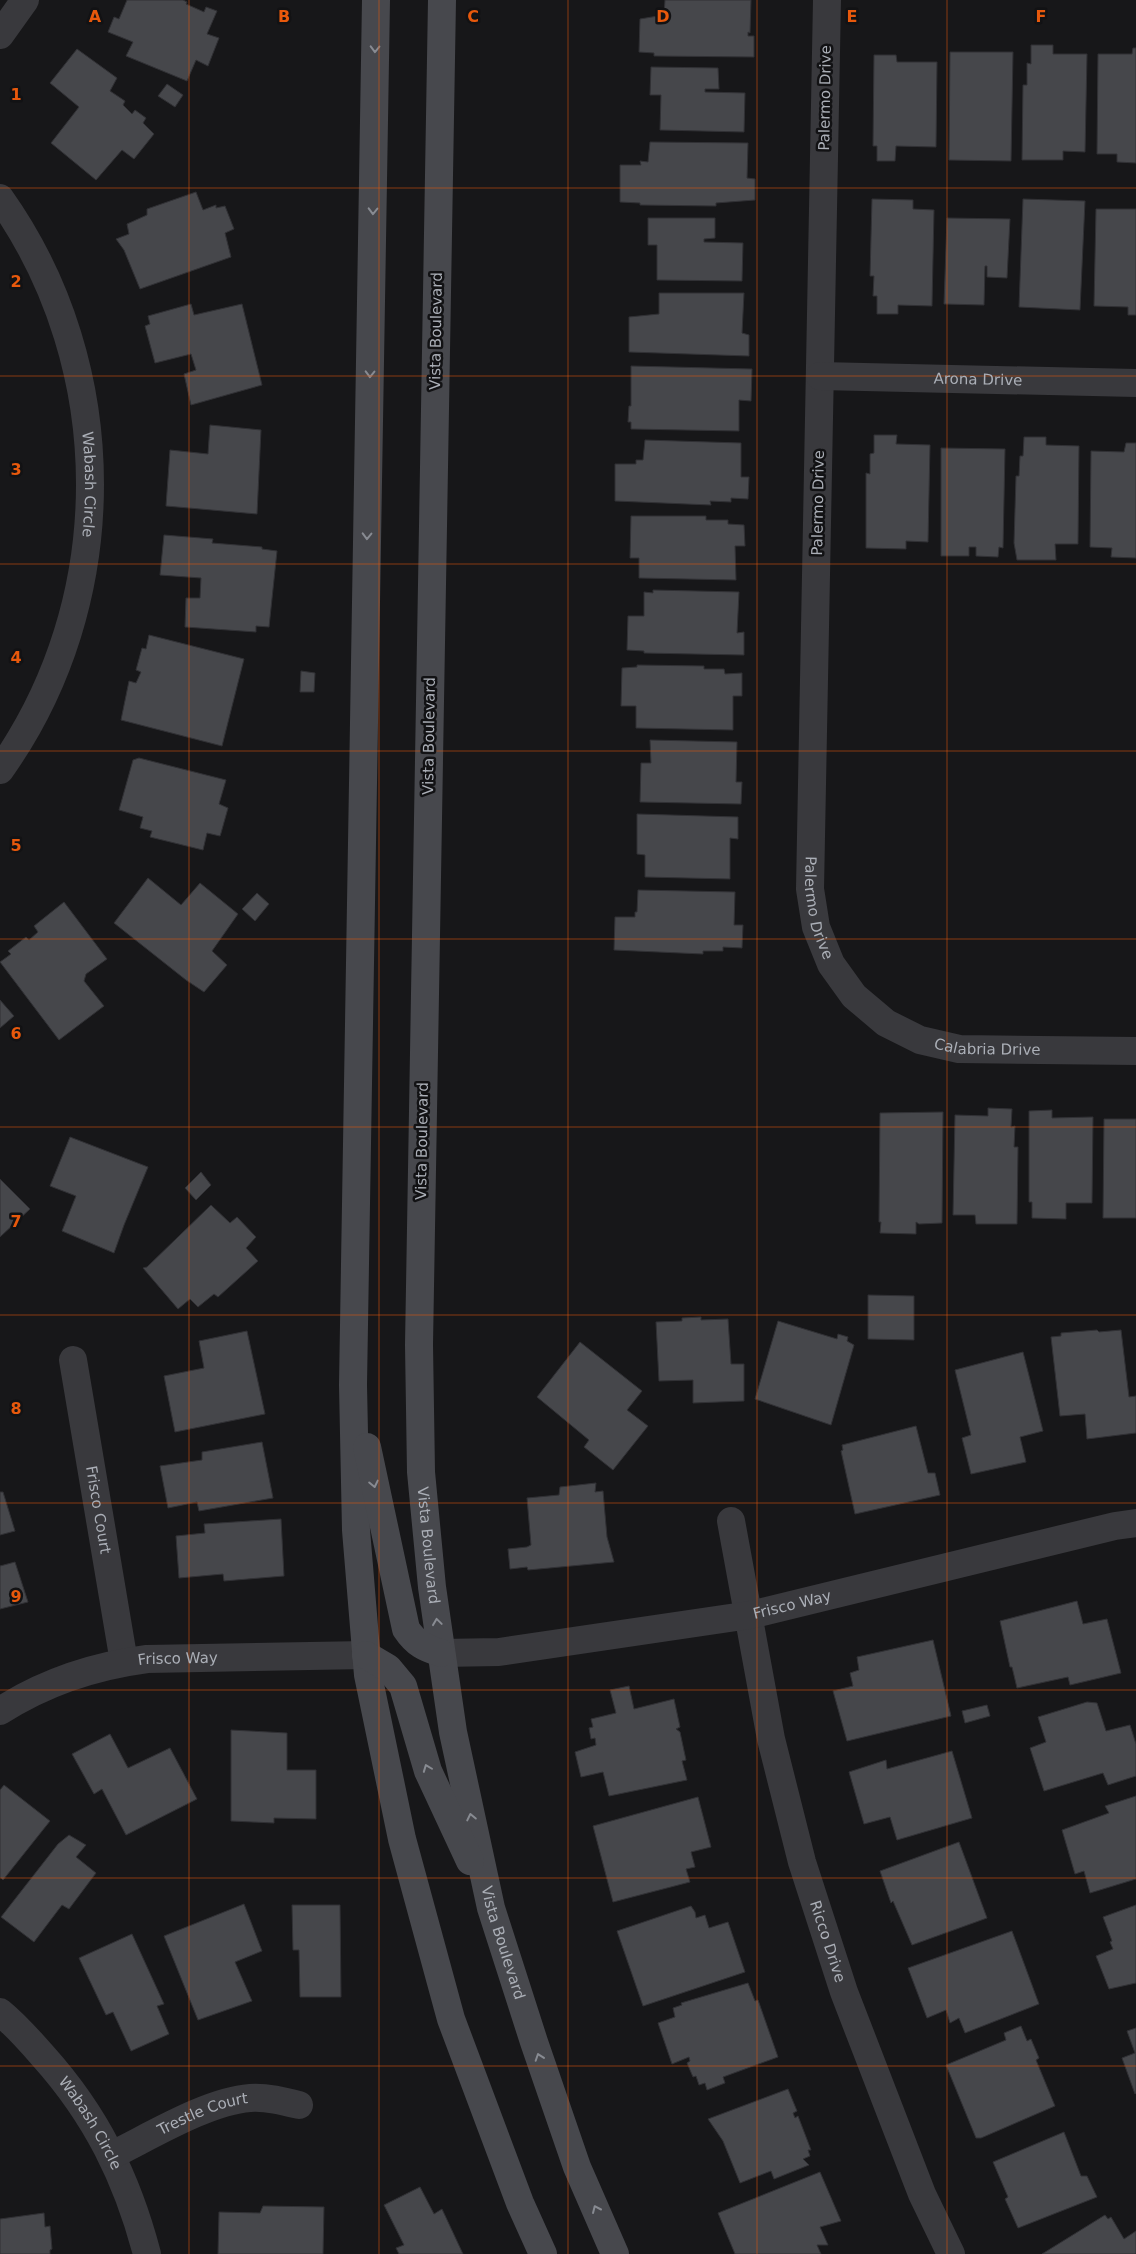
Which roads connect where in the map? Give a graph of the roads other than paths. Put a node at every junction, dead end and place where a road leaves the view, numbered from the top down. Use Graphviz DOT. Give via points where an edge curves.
graph roads {
  1 [pos="25,0"];
  2 [pos="376,0"];
  3 [pos="442,0"];
  4 [pos="827,0"];
  5 [pos="0,35"];
  6 [pos="0,198"];
  7 [pos="820,376"];
  8 [pos="1136,383"];
  9 [pos="0,770"];
  10 [pos="854,996"];
  11 [pos="1136,1051"];
  12 [pos="73,1360"];
  13 [pos="353,1384"];
  14 [pos="732,1521"];
  15 [pos="1136,1523"];
  16 [pos="750,1615"];
  17 [pos="441,1653"];
  18 [pos="366,1655"];
  19 [pos="124,1662"];
  20 [pos="0,1711"];
  21 [pos="491,1908"];
  22 [pos="0,2012"];
  23 [pos="299,2105"];
  24 [pos="112,2155"];
  25 [pos="147,2254"];
  26 [pos="543,2254"];
  27 [pos="615,2254"];
  28 [pos="951,2254"];
  1 -- 5 [label="street"];
  2 -- 13 [label="main road, one-way"];
  17 -- 3 [label="main road, Vista Boulevard, one-way" via="421,1472 419,1345"];
  4 -- 7 [label="street, Palermo Drive"];
  6 -- 9 [label="street, Wabash Circle" via="18,223 50,285 74,352 87,415 92,483 88,548 75,611 52,680 20,743"];
  7 -- 8 [label="street, Arona Drive"];
  7 -- 10 [label="street, Palermo Drive" via="810,889 816,926 831,964"];
  10 -- 11 [label="street, Calabria Drive" via="886,1023 920,1040 959,1049"];
  12 -- 19 [label="street, Frisco Court"];
  13 -- 17 [label="main road, one-way" via="403,1620 415,1642"];
  13 -- 18 [label="main road" via="356,1530"];
  14 -- 16 [label="street, Ricco Drive"];
  15 -- 16 [label="street, Frisco Way"];
  16 -- 17 [label="street, Frisco Way" via="499,1652"];
  16 -- 28 [label="street, Ricco Drive" via="771,1739 802,1862 844,1992 922,2194"];
  21 -- 17 [label="main road, Vista Boulevard, one-way" via="453,1732"];
  18 -- 19 [label="street, Frisco Way"];
  21 -- 18 [label="main road, one-way" via="428,1771 403,1686 388,1668"];
  18 -- 26 [label="main road" via="402,1839 450,2019 520,2203"];
  19 -- 20 [label="street, Frisco Way" via="75,1674 23,1696"];
  27 -- 21 [label="main road, Vista Boulevard, one-way" via="577,2168"];
  22 -- 24 [label="street, Wabash Circle" via="68,2085"];
  23 -- 24 [label="street, Trestle Court" via="278,2100 234,2100 212,2107"];
  24 -- 25 [label="street, Wabash Circle" via="131,2199"];
}
